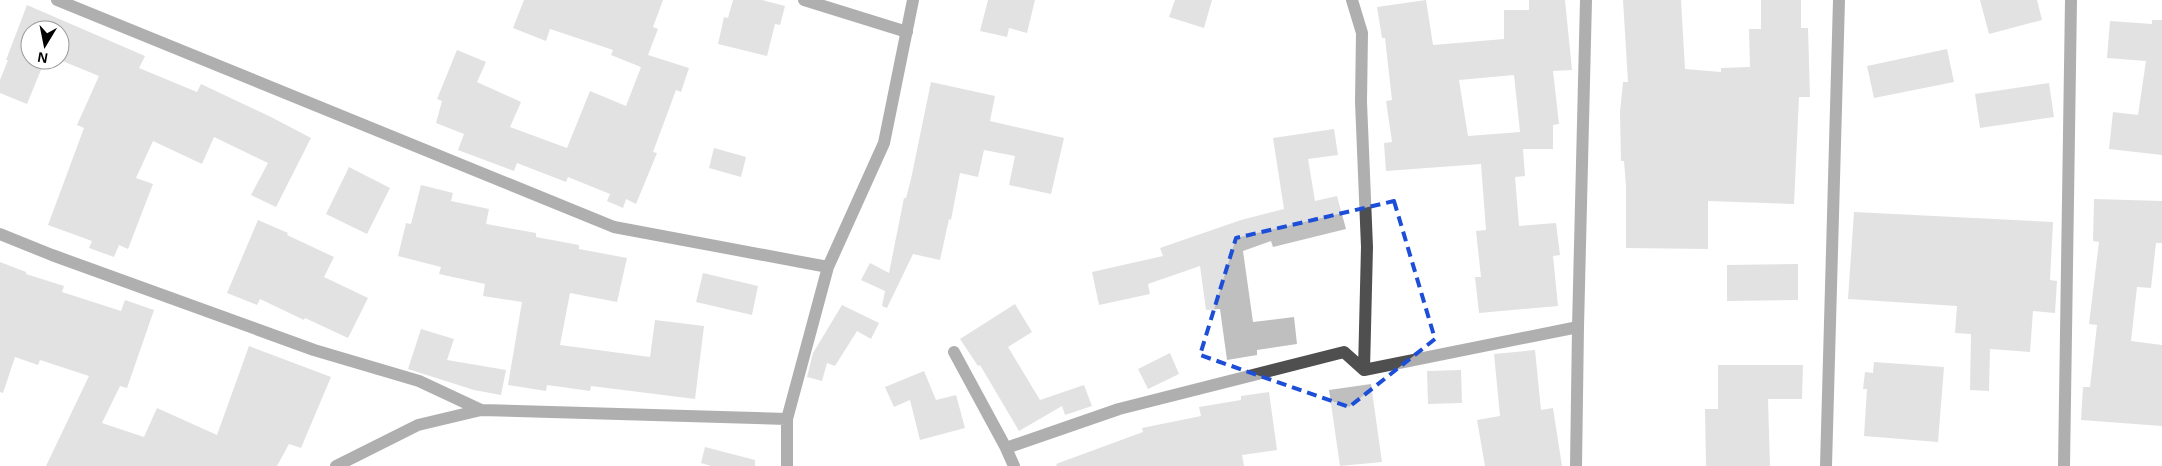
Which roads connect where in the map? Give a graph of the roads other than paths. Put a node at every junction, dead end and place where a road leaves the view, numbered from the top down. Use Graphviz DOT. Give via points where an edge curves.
graph roads {
  1 [pos="57,0"];
  2 [pos="804,0"];
  3 [pos="913,0"];
  4 [pos="1352,0"];
  5 [pos="1586,0"];
  6 [pos="1839,0"];
  7 [pos="2071,0"];
  8 [pos="907,32"];
  9 [pos="0,234"];
  10 [pos="828,267"];
  11 [pos="1578,327"];
  12 [pos="954,352"];
  13 [pos="1364,370"];
  14 [pos="481,410"];
  15 [pos="787,419"];
  16 [pos="1006,448"];
  17 [pos="336,466"];
  18 [pos="787,466"];
  19 [pos="1014,466"];
  20 [pos="1576,466"];
  21 [pos="1826,466"];
  22 [pos="2064,466"];
  1 -- 10 [label="street" via="614,227"];
  2 -- 8 [label="street"];
  3 -- 8 [label="street"];
  4 -- 13 [label="street" via="1362,33 1360,102 1367,247"];
  5 -- 11 [label="street"];
  6 -- 21 [label="street"];
  7 -- 22 [label="street"];
  8 -- 10 [label="street" via="884,144"];
  9 -- 14 [label="street" via="314,350 419,381"];
  10 -- 15 [label="street"];
  11 -- 13 [label="street"];
  11 -- 20 [label="street"];
  12 -- 16 [label="street"];
  13 -- 16 [label="street" via="1344,352 1119,409"];
  14 -- 15 [label="street"];
  14 -- 17 [label="street" via="418,425"];
  15 -- 18 [label="street"];
  16 -- 19 [label="street"];
}
